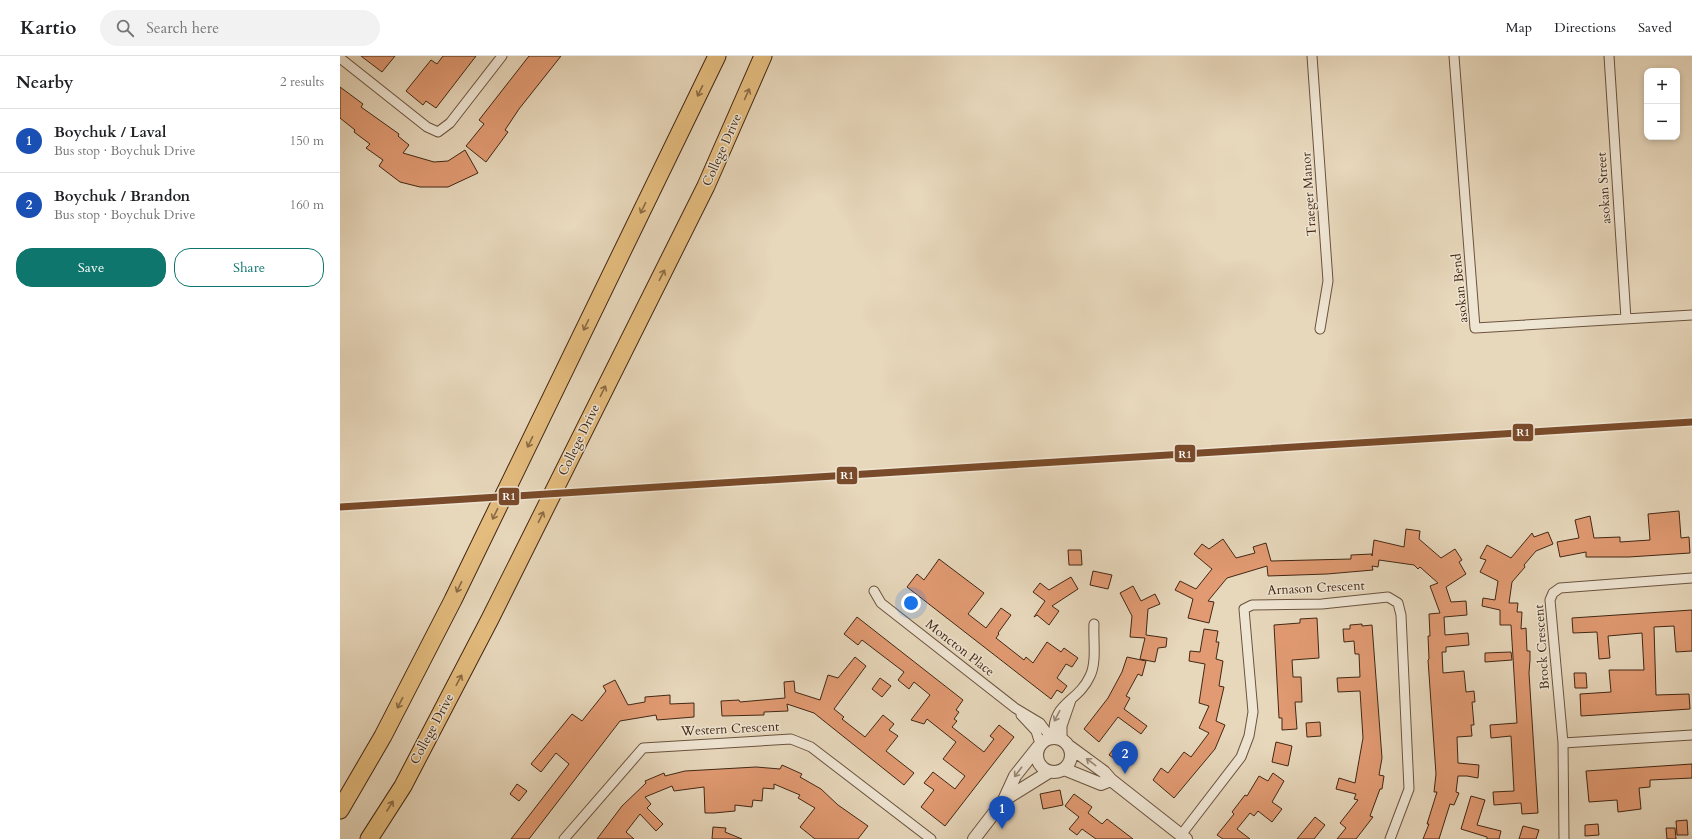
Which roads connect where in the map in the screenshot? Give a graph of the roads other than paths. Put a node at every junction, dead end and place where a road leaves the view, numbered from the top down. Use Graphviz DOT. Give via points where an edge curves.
graph roads {
  1 [pos="502,56"];
  2 [pos="717,56"];
  3 [pos="764,56"];
  4 [pos="1312,56"];
  5 [pos="1454,56"];
  6 [pos="1609,56"];
  7 [pos="340,58"];
  8 [pos="1692,315"];
  9 [pos="1626,319"];
  10 [pos="1320,329"];
  11 [pos="1692,578"];
  12 [pos="874,590"];
  13 [pos="1094,624"];
  14 [pos="1692,736"];
  15 [pos="1052,742"];
  16 [pos="1563,744"];
  17 [pos="1064,769"];
  18 [pos="1049,772"];
  19 [pos="1111,780"];
  20 [pos="1004,800"];
  21 [pos="340,810"];
  22 [pos="1183,837"];
  23 [pos="369,839"];
  24 [pos="564,839"];
  25 [pos="930,839"];
  26 [pos="974,839"];
  27 [pos="1390,839"];
  28 [pos="1564,839"];
  1 -- 7 [label="street" via="450,123 438,132 421,122"];
  2 -- 21 [label="highway, one-way" via="476,552 383,736"];
  23 -- 3 [label="highway, College Drive, one-way" via="403,786 574,451 706,186"];
  4 -- 10 [label="street, Traeger Manor" via="1328,281"];
  5 -- 9 [label="street, asokan Bend" via="1475,328"];
  6 -- 9 [label="street, asokan Street"];
  8 -- 9 [label="street, asokan Bend"];
  11 -- 16 [label="street, Brock Crescent" via="1560,588 1553,593 1550,600"];
  12 -- 15 [label="street, Moncton Place" via="881,603 1015,708 1040,723"];
  13 -- 15 [label="street" via="1093,665 1090,677 1072,700 1062,726"];
  14 -- 16 [label="street"];
  15 -- 17 [label="street" via="1072,756"];
  15 -- 18 [label="street" via="1038,761"];
  19 -- 15 [label="street, one-way" via="1104,772"];
  15 -- 20 [label="street, one-way" via="1015,776"];
  16 -- 28 [label="street, Brock Crescent"];
  17 -- 18 [label="street" via="1060,772"];
  17 -- 19 [label="street" via="1101,784"];
  18 -- 20 [label="street"];
  19 -- 22 [label="street"];
  20 -- 26 [label="street"];
  22 -- 27 [label="street, Arnason Crescent" via="1241,757 1249,736 1253,712 1244,609 1252,604 1322,604 1388,597 1398,604 1401,615 1408,789"];
  24 -- 25 [label="street, Western Crescent" via="643,748 791,739 811,747"];
}
